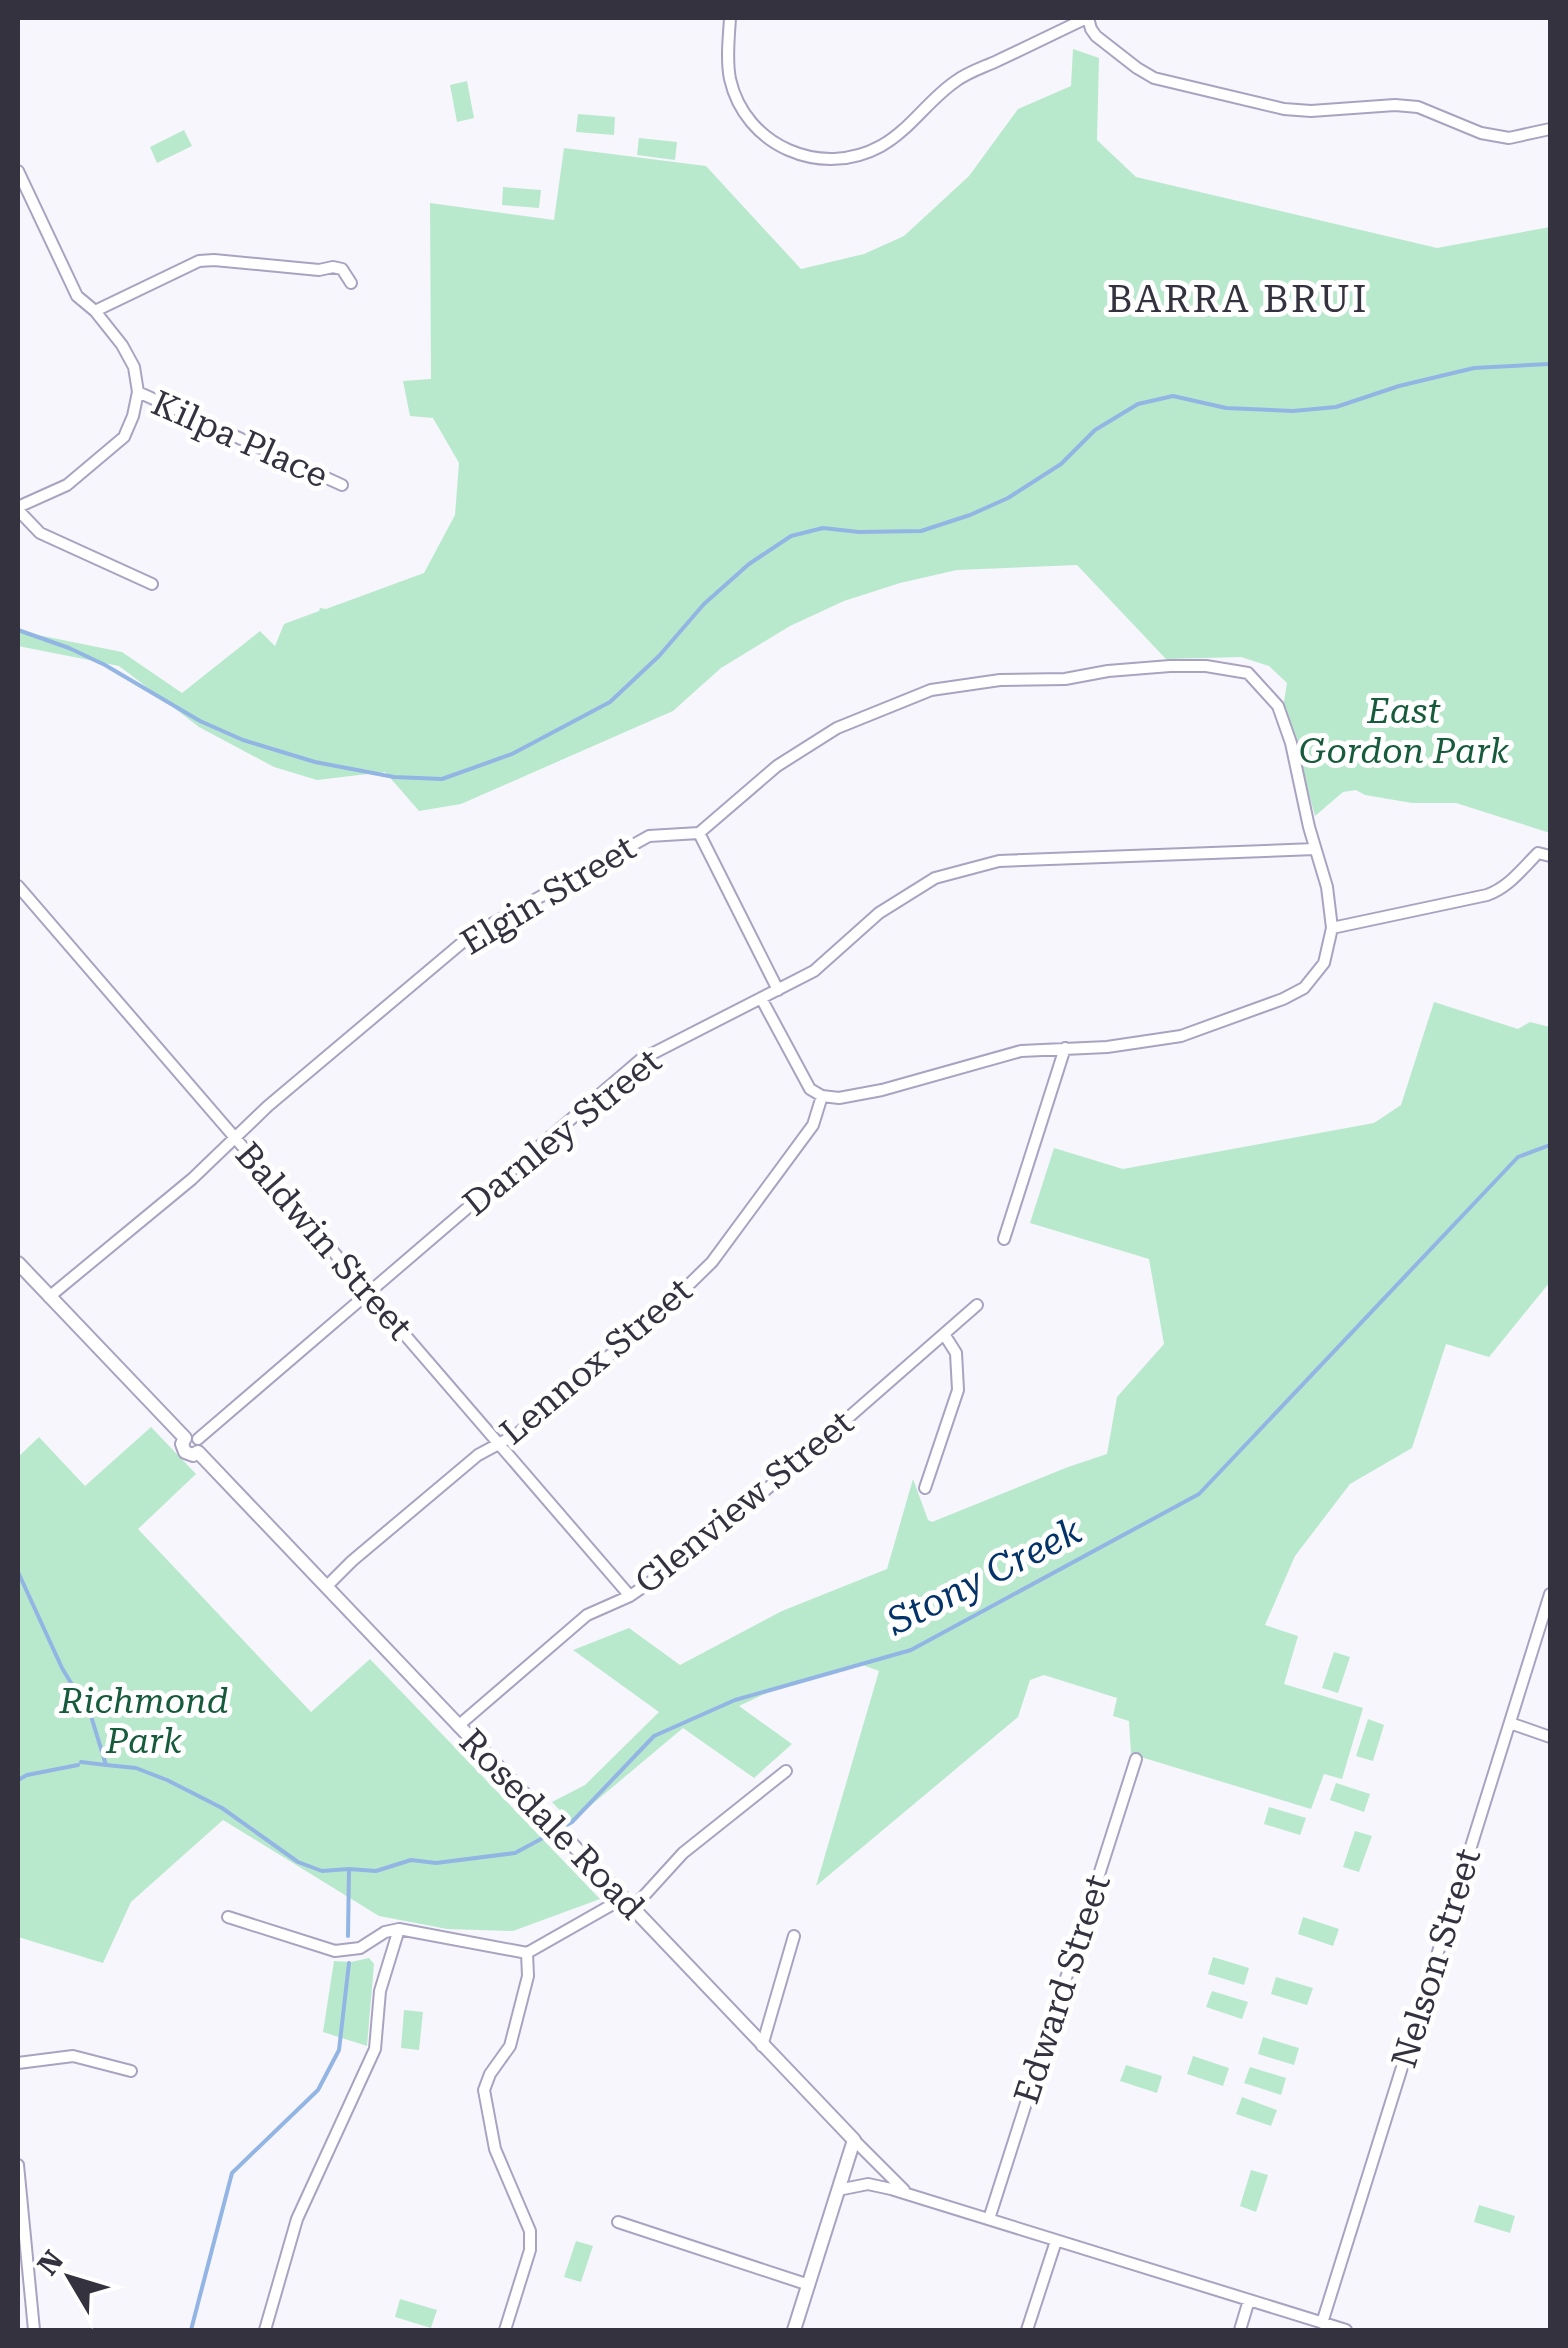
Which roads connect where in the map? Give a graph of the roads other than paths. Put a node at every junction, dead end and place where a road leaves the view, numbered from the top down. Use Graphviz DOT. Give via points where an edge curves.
graph roads {
  1 [pos="730,18"];
  2 [pos="1087,18"];
  3 [pos="1550,128"];
  4 [pos="18,171"];
  5 [pos="351,282"];
  6 [pos="95,311"];
  7 [pos="138,392"];
  8 [pos="342,485"];
  9 [pos="18,508"];
  10 [pos="152,584"];
  11 [pos="699,832"];
  12 [pos="1315,849"];
  13 [pos="1550,856"];
  14 [pos="18,886"];
  15 [pos="1332,928"];
  16 [pos="778,990"];
  17 [pos="760,998"];
  18 [pos="1065,1048"];
  19 [pos="822,1096"];
  20 [pos="235,1138"];
  21 [pos="1004,1239"];
  22 [pos="18,1264"];
  23 [pos="368,1291"];
  24 [pos="49,1297"];
  25 [pos="977,1305"];
  26 [pos="944,1334"];
  27 [pos="194,1443"];
  28 [pos="499,1444"];
  29 [pos="925,1488"];
  30 [pos="326,1587"];
  31 [pos="1550,1594"];
  32 [pos="630,1596"];
  33 [pos="1510,1723"];
  34 [pos="458,1726"];
  35 [pos="1550,1737"];
  36 [pos="1136,1759"];
  37 [pos="786,1771"];
  38 [pos="627,1904"];
  39 [pos="228,1916"];
  40 [pos="398,1929"];
  41 [pos="794,1936"];
  42 [pos="527,1953"];
  43 [pos="762,2046"];
  44 [pos="18,2063"];
  45 [pos="131,2071"];
  46 [pos="854,2140"];
  47 [pos="18,2165"];
  48 [pos="838,2190"];
  49 [pos="908,2194"];
  50 [pos="988,2219"];
  51 [pos="618,2222"];
  52 [pos="1056,2241"];
  53 [pos="809,2285"];
  54 [pos="1249,2300"];
  55 [pos="1322,2323"];
  56 [pos="34,2330"];
  57 [pos="265,2330"];
  58 [pos="505,2330"];
  59 [pos="794,2330"];
  60 [pos="1027,2330"];
  61 [pos="1240,2330"];
  62 [pos="1346,2330"];
  1 -- 2 [label="street" via="730,76 752,124 788,151 833,160 884,145 955,81"];
  2 -- 3 [label="street" via="1096,36 1154,78 1284,110 1418,107 1481,134 1509,138"];
  4 -- 6 [label="street" via="77,296"];
  5 -- 6 [label="street" via="333,267 200,261"];
  6 -- 7 [label="street" via="134,367"];
  7 -- 8 [label="street, Kilpa Place"];
  7 -- 9 [label="street" via="124,437 67,485"];
  9 -- 10 [label="street" via="40,533"];
  11 -- 12 [label="street" via="777,766 837,728 931,690 1206,666 1248,673 1278,706"];
  11 -- 16 [label="street"];
  11 -- 20 [label="street, Elgin Street" via="649,836 470,936"];
  12 -- 15 [label="street"];
  12 -- 16 [label="street, Darnley Street" via="999,861 935,878"];
  13 -- 15 [label="street" via="1538,853 1500,890"];
  14 -- 20 [label="street, Baldwin Street"];
  15 -- 18 [label="street" via="1324,963 1304,988 1284,999 1180,1036"];
  16 -- 17 [label="street, Darnley Street"];
  17 -- 19 [label="street" via="810,1089"];
  17 -- 23 [label="street, Darnley Street" via="640,1060"];
  18 -- 19 [label="street" via="1021,1050 882,1090"];
  18 -- 21 [label="street"];
  19 -- 28 [label="street, Lennox Street" via="812,1126 712,1262"];
  20 -- 23 [label="street, Baldwin Street"];
  20 -- 24 [label="street, Elgin Street"];
  22 -- 24 [label="street, Rosedale Road"];
  23 -- 27 [label="street, Darnley Street"];
  23 -- 28 [label="street, Baldwin Street"];
  24 -- 27 [label="street, Rosedale Road"];
  25 -- 26 [label="street, Glenview Street"];
  26 -- 29 [label="street" via="956,1354 958,1390"];
  26 -- 32 [label="street, Glenview Street" via="697,1550"];
  27 -- 30 [label="street, Rosedale Road"];
  28 -- 30 [label="street, Lennox Street"];
  28 -- 32 [label="street, Baldwin Street"];
  30 -- 34 [label="street, Rosedale Road"];
  31 -- 33 [label="street, Nelson Street"];
  32 -- 34 [label="street, Glenview Street" via="586,1616"];
  33 -- 35 [label="street"];
  33 -- 55 [label="street, Nelson Street"];
  34 -- 38 [label="street, Rosedale Road"];
  36 -- 50 [label="street, Edward Street"];
  37 -- 38 [label="street"];
  38 -- 42 [label="street"];
  38 -- 43 [label="street, Rosedale Road"];
  39 -- 40 [label="street" via="335,1951 360,1948"];
  40 -- 42 [label="street"];
  40 -- 57 [label="street" via="380,1991 375,2049 298,2219"];
  41 -- 43 [label="street"];
  42 -- 58 [label="street" via="528,1976 510,2046 484,2090 496,2150 530,2231"];
  43 -- 46 [label="street, Rosedale Road"];
  44 -- 45 [label="street" via="72,2056"];
  46 -- 48 [label="street"];
  46 -- 49 [label="street, Rosedale Road"];
  47 -- 56 [label="street"];
  48 -- 49 [label="street, Rosedale Road" via="859,2184"];
  48 -- 53 [label="street"];
  49 -- 50 [label="street, Rosedale Road"];
  50 -- 52 [label="street, Rosedale Road"];
  51 -- 53 [label="street"];
  52 -- 54 [label="street, Rosedale Road"];
  52 -- 60 [label="street"];
  53 -- 59 [label="street"];
  54 -- 55 [label="street, Rosedale Road"];
  54 -- 61 [label="street"];
  55 -- 62 [label="street, Rosedale Road"];
}
